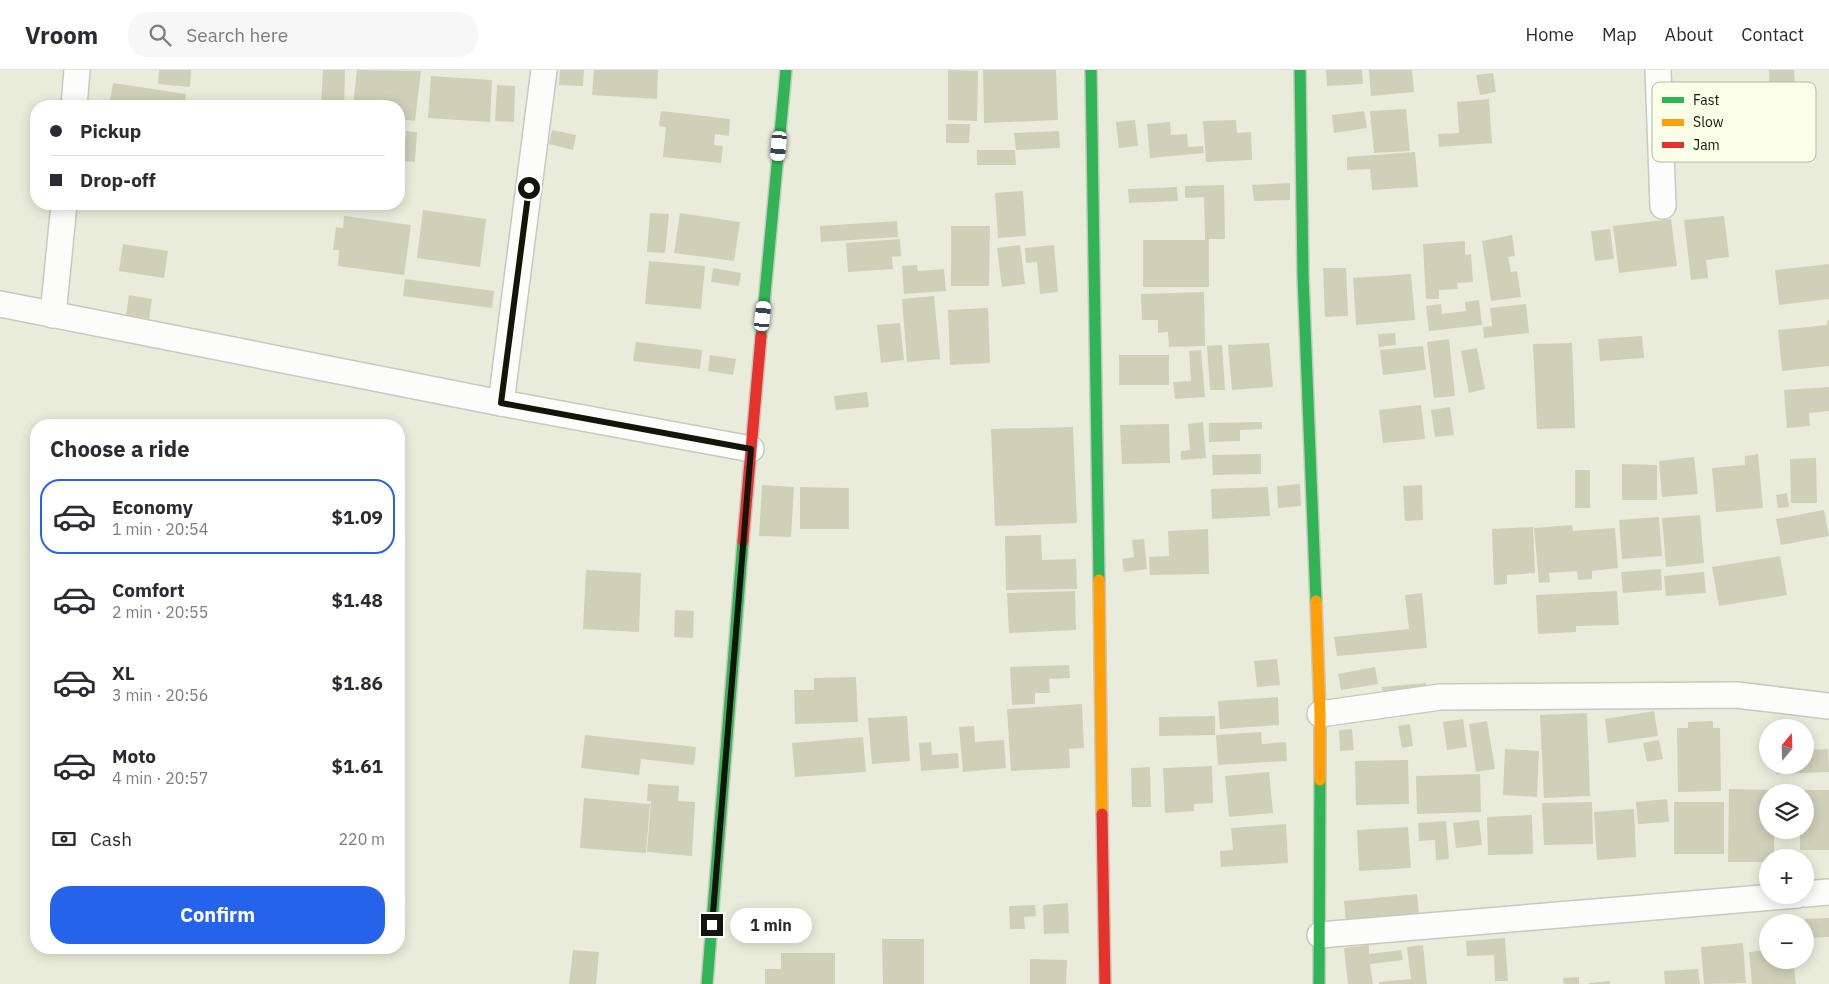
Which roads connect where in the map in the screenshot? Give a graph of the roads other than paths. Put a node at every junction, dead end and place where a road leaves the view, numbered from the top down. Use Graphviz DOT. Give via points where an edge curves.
graph roads {
  1 [pos="77,70"];
  2 [pos="544,70"];
  3 [pos="786,70"];
  4 [pos="1091,70"];
  5 [pos="1300,70"];
  6 [pos="74,100"];
  7 [pos="1661,162"];
  8 [pos="1663,206"];
  9 [pos="63,210"];
  10 [pos="0,304"];
  11 [pos="54,315"];
  12 [pos="501,403"];
  13 [pos="751,449"];
  14 [pos="1829,706"];
  15 [pos="1320,714"];
  16 [pos="1829,892"];
  17 [pos="1814,893"];
  18 [pos="1759,898"];
  19 [pos="1320,935"];
  20 [pos="707,984"];
  21 [pos="1105,984"];
  22 [pos="1319,984"];
  1 -- 6 [label="street"];
  2 -- 12 [label="street"];
  3 -- 13 [label="street"];
  4 -- 21 [label="street"];
  5 -- 15 [label="street"];
  7 -- 8 [label="street"];
  9 -- 11 [label="street"];
  10 -- 11 [label="street"];
  11 -- 12 [label="street"];
  12 -- 13 [label="street"];
  13 -- 20 [label="street"];
  14 -- 15 [label="street" via="1736,696 1440,697"];
  15 -- 19 [label="street"];
  16 -- 17 [label="street"];
  18 -- 19 [label="street"];
  19 -- 22 [label="street"];
}
